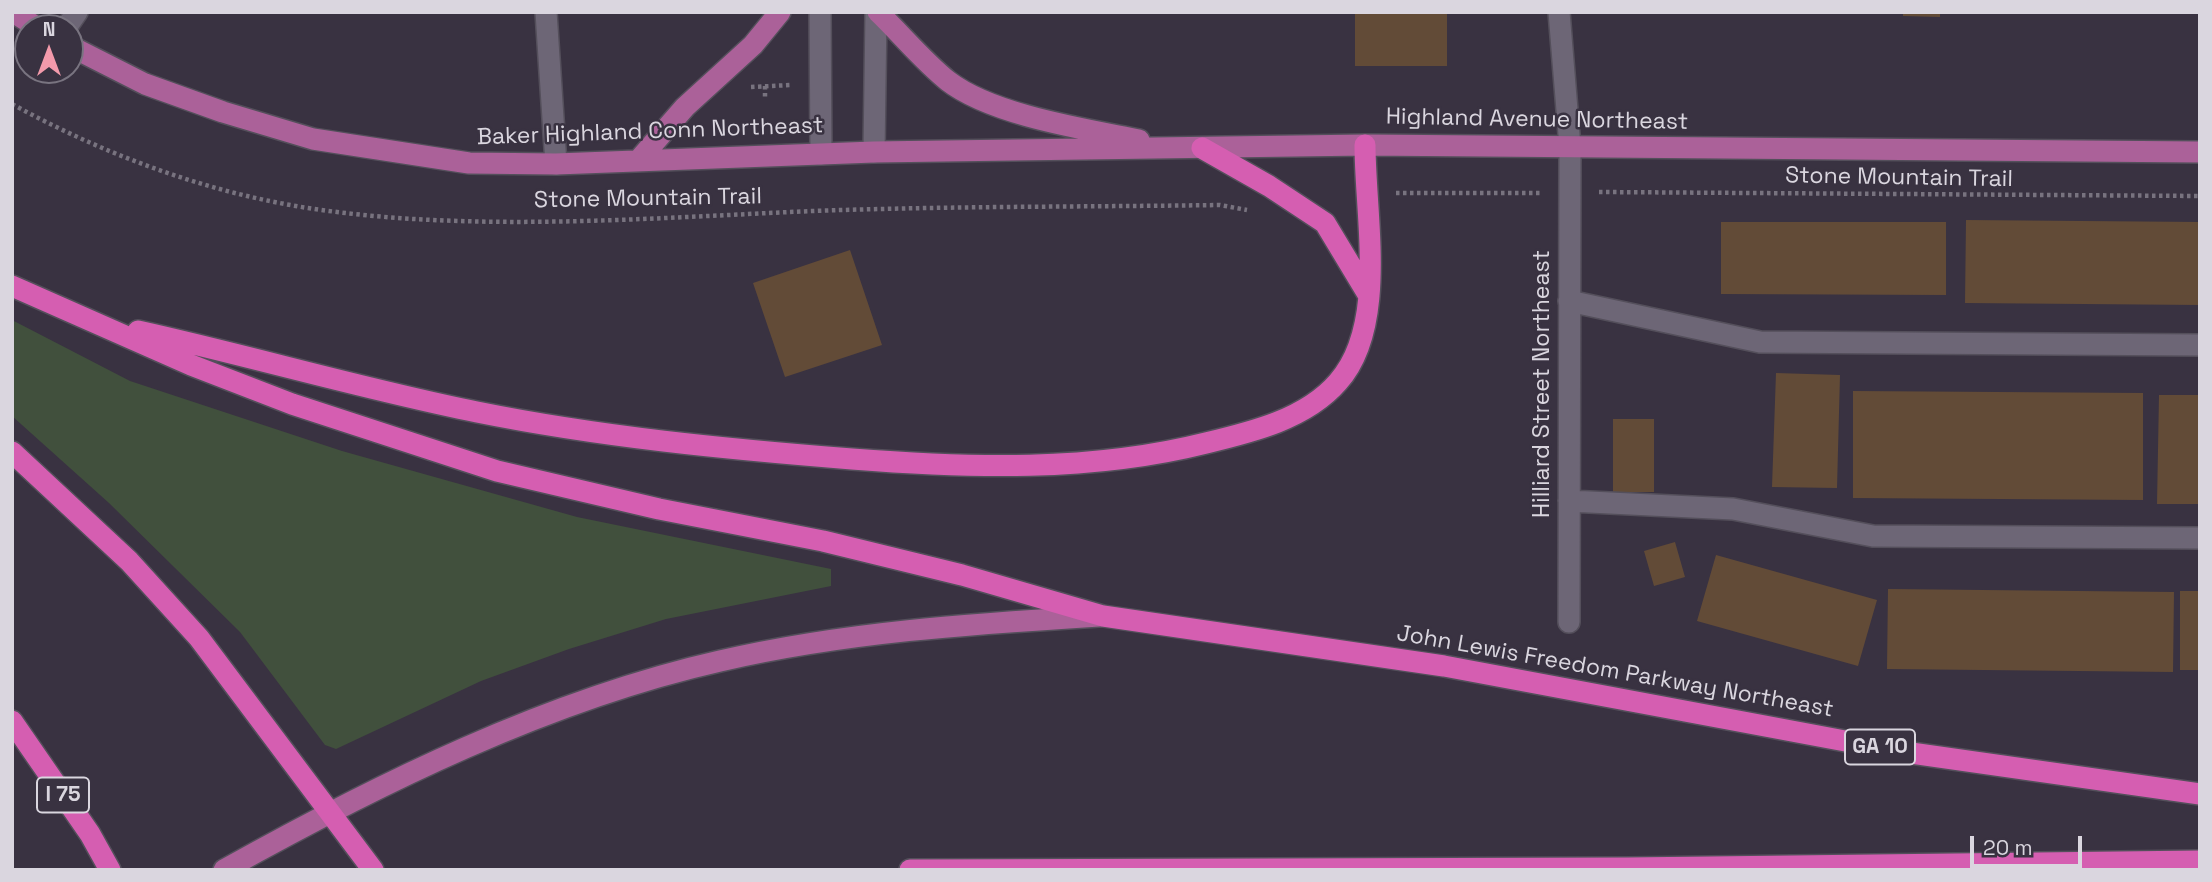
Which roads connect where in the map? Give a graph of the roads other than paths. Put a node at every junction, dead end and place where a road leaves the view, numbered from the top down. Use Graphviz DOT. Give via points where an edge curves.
graph roads {
  1 [pos="546,12"];
  2 [pos="780,12"];
  3 [pos="820,12"];
  4 [pos="877,12"];
  5 [pos="1559,12"];
  6 [pos="84,53"];
  7 [pos="1365,145"];
  8 [pos="1570,147"];
  9 [pos="1192,148"];
  10 [pos="874,152"];
  11 [pos="2200,152"];
  12 [pos="821,154"];
  13 [pos="638,161"];
  14 [pos="556,164"];
  15 [pos="12,286"];
  16 [pos="1371,299"];
  17 [pos="1569,301"];
  18 [pos="98,322"];
  19 [pos="2200,345"];
  20 [pos="12,452"];
  21 [pos="1569,501"];
  22 [pos="2200,538"];
  23 [pos="1103,616"];
  24 [pos="1569,622"];
  25 [pos="12,721"];
  26 [pos="2200,794"];
  27 [pos="330,814"];
  28 [pos="2200,861"];
  29 [pos="231,866"];
  30 [pos="110,870"];
  31 [pos="373,870"];
  32 [pos="910,870"];
  1 -- 14 [label="street"];
  2 -- 13 [label="main road"];
  3 -- 12 [label="street"];
  4 -- 9 [label="main road" via="948,81 974,96 1046,120"];
  4 -- 10 [label="street"];
  5 -- 8 [label="street, Hilliard Street Northeast"];
  6 -- 14 [label="main road, Baker Highland Conn Northeast" via="145,84 313,139 469,163"];
  7 -- 8 [label="main road, Highland Avenue Northeast"];
  7 -- 9 [label="main road, Highland Avenue Northeast"];
  7 -- 16 [label="highway"];
  8 -- 11 [label="main road, Highland Avenue Northeast"];
  8 -- 17 [label="street, Hilliard Street Northeast"];
  9 -- 10 [label="main road, Highland Avenue Northeast"];
  9 -- 16 [label="highway" via="1269,186 1325,223"];
  10 -- 12 [label="main road, Baker Highland Conn Northeast"];
  12 -- 13 [label="main road, Baker Highland Conn Northeast"];
  13 -- 14 [label="main road, Baker Highland Conn Northeast"];
  15 -- 18 [label="highway"];
  16 -- 18 [label="highway" via="1359,351 1339,382 1313,404 1287,419 1230,437 1163,454 1094,463 922,464 701,448 587,432 476,412"];
  17 -- 19 [label="street" via="1760,342"];
  17 -- 21 [label="street, Hilliard Street Northeast"];
  18 -- 23 [label="highway, John Lewis Freedom Parkway Northeast" via="292,404 498,471 822,541"];
  20 -- 27 [label="highway" via="129,561 199,638"];
  21 -- 22 [label="street" via="1733,509 1873,536"];
  21 -- 24 [label="street, Hilliard Street Northeast"];
  23 -- 26 [label="highway, John Lewis Freedom Parkway Northeast / GA 10" via="1444,666 1904,752"];
  23 -- 27 [label="main road" via="861,635 668,674 560,709 476,743"];
  25 -- 30 [label="highway, I 75"];
  27 -- 29 [label="main road"];
  27 -- 31 [label="highway"];
  28 -- 32 [label="highway"];
}
